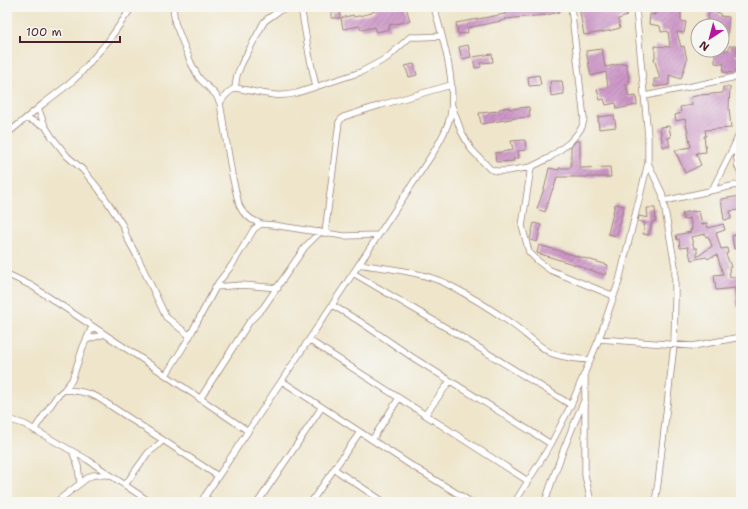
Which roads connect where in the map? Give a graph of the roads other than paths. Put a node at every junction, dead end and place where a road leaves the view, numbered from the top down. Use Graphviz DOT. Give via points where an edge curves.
graph roads {
  1 [pos="132,7"];
  2 [pos="173,7"];
  3 [pos="291,7"];
  4 [pos="301,7"];
  5 [pos="434,7"];
  6 [pos="570,7"];
  7 [pos="282,8"];
  8 [pos="636,8"];
  9 [pos="442,36"];
  10 [pos="741,76"];
  11 [pos="451,85"];
  12 [pos="316,86"];
  13 [pos="235,88"];
  14 [pos="644,96"];
  15 [pos="220,103"];
  16 [pos="451,104"];
  17 [pos="38,108"];
  18 [pos="26,118"];
  19 [pos="44,126"];
  20 [pos="741,129"];
  21 [pos="7,134"];
  22 [pos="735,144"];
  23 [pos="648,163"];
  24 [pos="531,167"];
  25 [pos="741,174"];
  26 [pos="741,184"];
  27 [pos="712,190"];
  28 [pos="664,200"];
  29 [pos="261,224"];
  30 [pos="322,233"];
  31 [pos="378,235"];
  32 [pos="359,264"];
  33 [pos="353,273"];
  34 [pos="7,274"];
  35 [pos="215,287"];
  36 [pos="278,288"];
  37 [pos="614,296"];
  38 [pos="332,305"];
  39 [pos="92,327"];
  40 [pos="104,334"];
  41 [pos="190,336"];
  42 [pos="741,337"];
  43 [pos="599,339"];
  44 [pos="86,340"];
  45 [pos="309,340"];
  46 [pos="674,345"];
  47 [pos="590,360"];
  48 [pos="585,372"];
  49 [pos="166,375"];
  50 [pos="450,381"];
  51 [pos="282,382"];
  52 [pos="64,390"];
  53 [pos="399,398"];
  54 [pos="200,399"];
  55 [pos="585,399"];
  56 [pos="571,405"];
  57 [pos="322,407"];
  58 [pos="425,415"];
  59 [pos="7,417"];
  60 [pos="34,430"];
  61 [pos="248,431"];
  62 [pos="360,432"];
  63 [pos="163,440"];
  64 [pos="372,440"];
  65 [pos="551,444"];
  66 [pos="72,451"];
  67 [pos="334,469"];
  68 [pos="110,475"];
  69 [pos="218,476"];
  70 [pos="528,482"];
  71 [pos="80,483"];
  72 [pos="125,485"];
  73 [pos="203,500"];
  74 [pos="56,502"];
  75 [pos="150,502"];
  76 [pos="212,502"];
  77 [pos="258,502"];
  78 [pos="311,502"];
  79 [pos="384,502"];
  80 [pos="471,502"];
  81 [pos="515,502"];
  82 [pos="545,502"];
  83 [pos="591,502"];
  84 [pos="655,502"];
  1 -- 17 [label="street" via="109,40 78,76"];
  2 -- 15 [label="street" via="176,23 191,63 199,78 216,95"];
  3 -- 7 [label="street"];
  4 -- 12 [label="street"];
  5 -- 9 [label="street"];
  6 -- 24 [label="street" via="584,118 582,127 564,147"];
  7 -- 13 [label="street" via="264,22 239,69"];
  8 -- 14 [label="street"];
  9 -- 11 [label="street"];
  9 -- 12 [label="street" via="410,37 377,64 361,72"];
  10 -- 14 [label="street"];
  11 -- 16 [label="street"];
  11 -- 30 [label="street" via="343,117 339,122"];
  12 -- 13 [label="street" via="278,96"];
  13 -- 15 [label="street" via="228,92"];
  14 -- 23 [label="street"];
  15 -- 29 [label="street" via="239,205 247,216"];
  16 -- 24 [label="street" via="471,149 490,168 507,171"];
  16 -- 31 [label="street" via="445,131 434,153"];
  17 -- 18 [label="street"];
  17 -- 19 [label="street"];
  18 -- 19 [label="street"];
  18 -- 21 [label="street"];
  19 -- 41 [label="street" via="67,156 98,188 122,226 166,317"];
  20 -- 22 [label="street"];
  22 -- 25 [label="street"];
  22 -- 27 [label="street"];
  23 -- 28 [label="street"];
  23 -- 37 [label="street"];
  24 -- 37 [label="street" via="522,226 529,252 550,270"];
  26 -- 27 [label="street"];
  27 -- 28 [label="street"];
  28 -- 46 [label="street" via="675,266"];
  29 -- 30 [label="street"];
  29 -- 35 [label="street" via="254,229"];
  30 -- 31 [label="street" via="344,236"];
  30 -- 36 [label="street" via="305,247"];
  31 -- 32 [label="street"];
  32 -- 33 [label="street"];
  32 -- 47 [label="street" via="409,272 444,283 493,310 551,353"];
  33 -- 38 [label="street"];
  33 -- 56 [label="street"];
  34 -- 39 [label="street" via="32,286"];
  35 -- 36 [label="street" via="242,285"];
  35 -- 41 [label="street"];
  36 -- 54 [label="street" via="250,321"];
  37 -- 43 [label="street"];
  38 -- 45 [label="street"];
  38 -- 50 [label="street"];
  39 -- 40 [label="street"];
  39 -- 44 [label="street"];
  40 -- 44 [label="street"];
  40 -- 49 [label="street"];
  41 -- 49 [label="street"];
  42 -- 46 [label="street" via="693,346"];
  43 -- 46 [label="street"];
  43 -- 47 [label="street"];
  44 -- 52 [label="street" via="72,380"];
  45 -- 51 [label="street"];
  45 -- 53 [label="street"];
  46 -- 84 [label="street"];
  47 -- 48 [label="street"];
  48 -- 55 [label="street"];
  48 -- 56 [label="street"];
  49 -- 54 [label="street"];
  50 -- 58 [label="street"];
  50 -- 65 [label="street"];
  51 -- 57 [label="street"];
  51 -- 61 [label="street"];
  52 -- 60 [label="street"];
  52 -- 63 [label="street" via="74,390 97,397"];
  53 -- 58 [label="street"];
  53 -- 64 [label="street"];
  54 -- 61 [label="street"];
  55 -- 82 [label="street"];
  55 -- 83 [label="street" via="585,475"];
  56 -- 65 [label="street"];
  57 -- 62 [label="street"];
  57 -- 77 [label="street"];
  58 -- 70 [label="street"];
  59 -- 60 [label="street"];
  60 -- 66 [label="street"];
  61 -- 69 [label="street"];
  62 -- 64 [label="street"];
  62 -- 67 [label="street"];
  63 -- 69 [label="street"];
  63 -- 72 [label="street" via="148,452"];
  64 -- 80 [label="street"];
  65 -- 70 [label="street"];
  66 -- 68 [label="street"];
  66 -- 71 [label="street" via="78,466"];
  67 -- 78 [label="street"];
  67 -- 79 [label="street"];
  68 -- 71 [label="street" via="93,476"];
  68 -- 72 [label="street"];
  69 -- 73 [label="street"];
  70 -- 81 [label="street"];
  71 -- 74 [label="street"];
  72 -- 75 [label="street"];
  73 -- 76 [label="street"];
}
